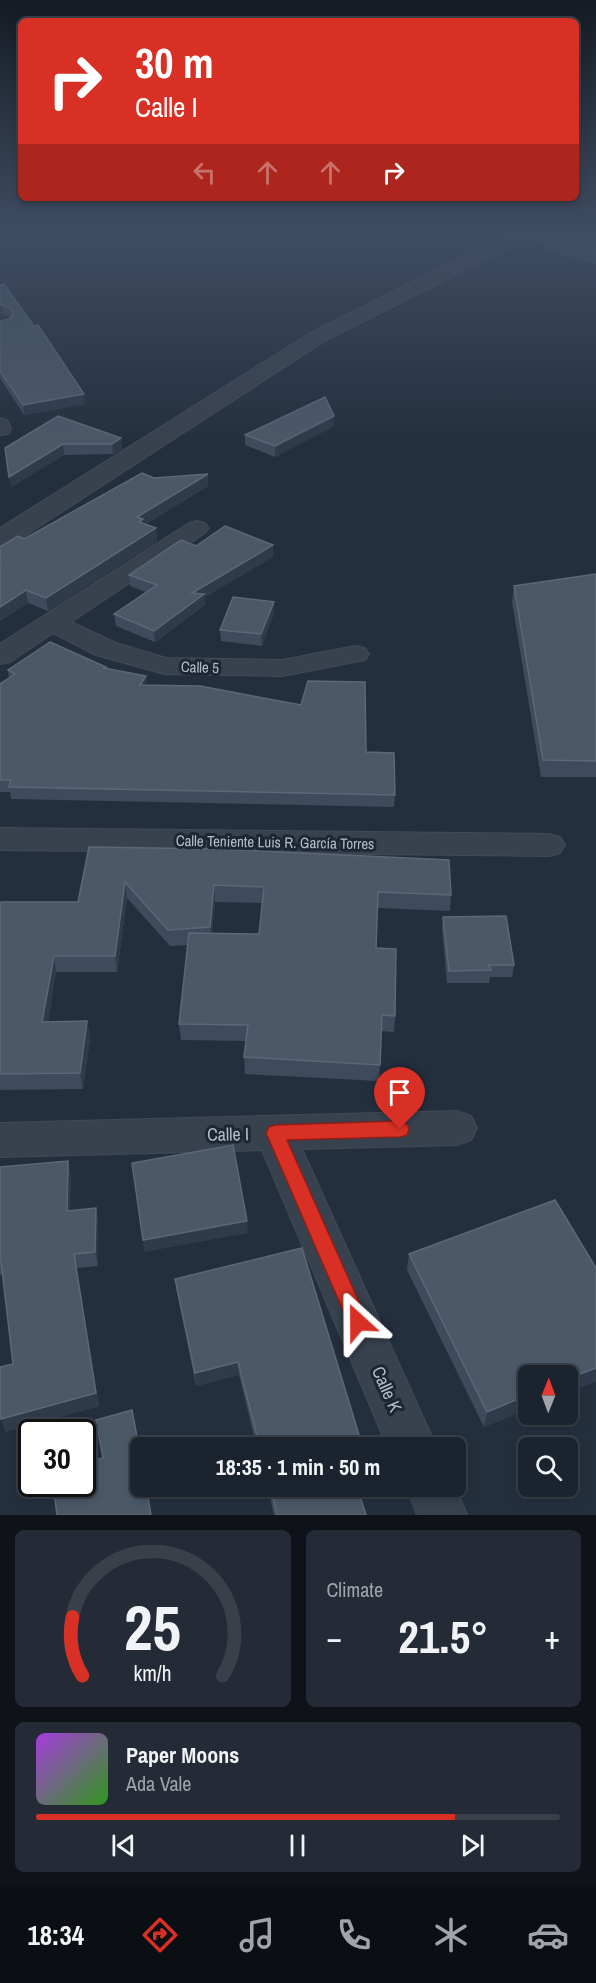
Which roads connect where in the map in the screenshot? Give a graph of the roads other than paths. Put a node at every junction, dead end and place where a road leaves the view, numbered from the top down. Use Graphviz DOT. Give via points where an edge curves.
graph roads {
  1 [pos="384,304"];
  2 [pos="0,424"];
  3 [pos="0,429"];
  4 [pos="197,528"];
  5 [pos="0,540"];
  6 [pos="52,623"];
  7 [pos="355,654"];
  8 [pos="0,656"];
  9 [pos="0,839"];
  10 [pos="549,844"];
  11 [pos="457,1128"];
  12 [pos="275,1133"];
  13 [pos="0,1140"];
  14 [pos="408,1437"];
  15 [pos="435,1497"];
  16 [pos="442,1515"];
  1 -- 5 [label="street" via="319,336"];
  2 -- 3 [label="street"];
  4 -- 6 [label="street"];
  6 -- 7 [label="street, Calle 5" via="106,649 164,666 282,668"];
  6 -- 8 [label="street"];
  9 -- 10 [label="street, Calle Teniente Luis R. García Torres"];
  11 -- 12 [label="street, Calle I"];
  12 -- 13 [label="street, Calle I"];
  12 -- 14 [label="street, Calle K"];
  15 -- 16 [label="street"];
}
